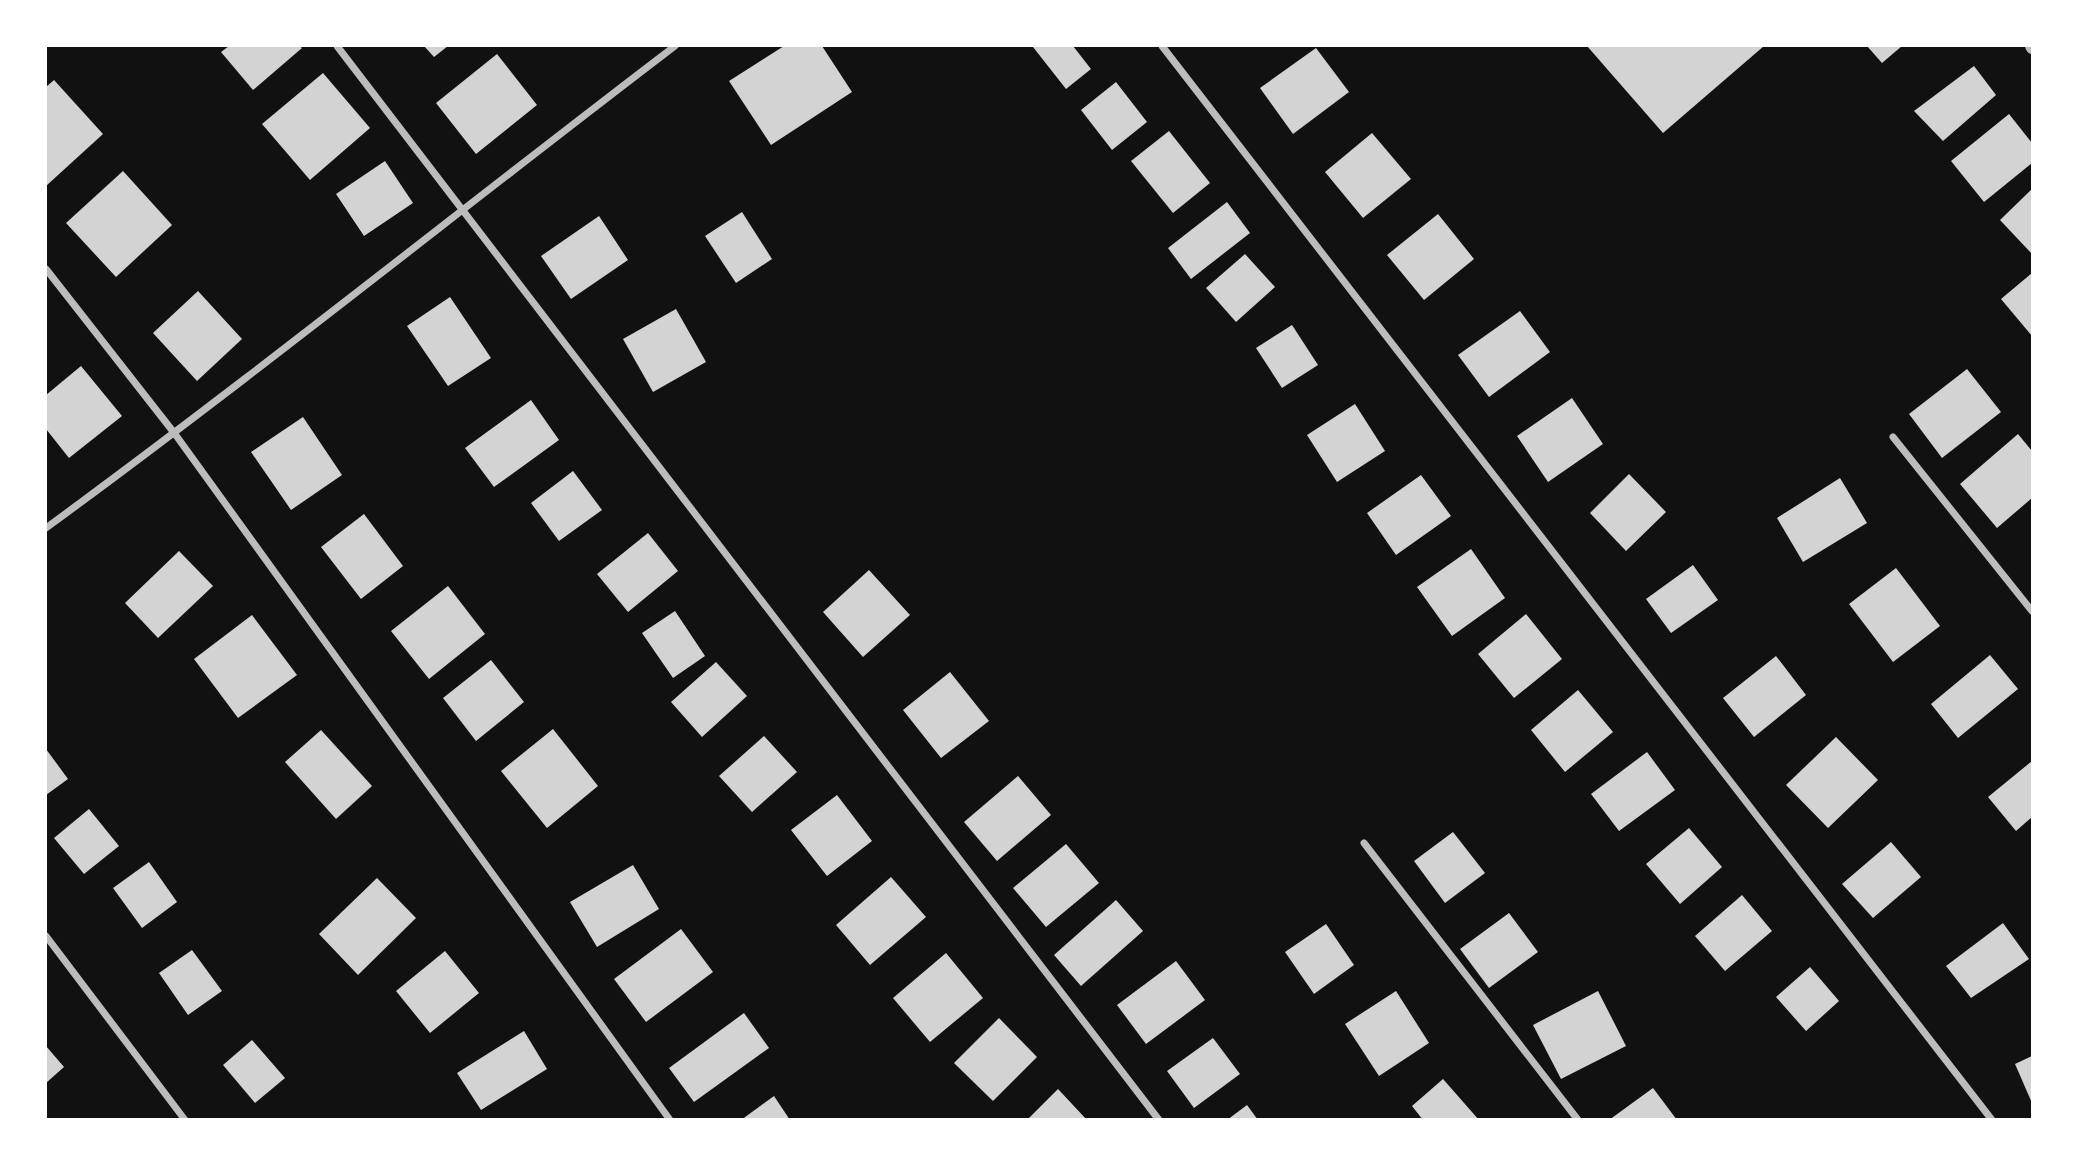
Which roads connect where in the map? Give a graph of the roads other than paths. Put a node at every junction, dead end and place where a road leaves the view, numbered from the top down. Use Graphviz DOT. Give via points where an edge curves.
graph roads {
  1 [pos="337,46"];
  2 [pos="675,46"];
  3 [pos="1162,46"];
  4 [pos="462,209"];
  5 [pos="46,269"];
  6 [pos="175,434"];
  7 [pos="1893,437"];
  8 [pos="46,528"];
  9 [pos="2032,611"];
  10 [pos="1364,842"];
  11 [pos="46,936"];
  12 [pos="185,1119"];
  13 [pos="670,1119"];
  14 [pos="1159,1119"];
  15 [pos="1578,1119"];
  16 [pos="1992,1119"];
  1 -- 4 [label="street"];
  2 -- 4 [label="street"];
  3 -- 16 [label="street"];
  4 -- 6 [label="street"];
  4 -- 14 [label="street"];
  5 -- 6 [label="street"];
  6 -- 8 [label="street"];
  6 -- 13 [label="street"];
  7 -- 9 [label="street"];
  10 -- 15 [label="street"];
  11 -- 12 [label="street"];
}
